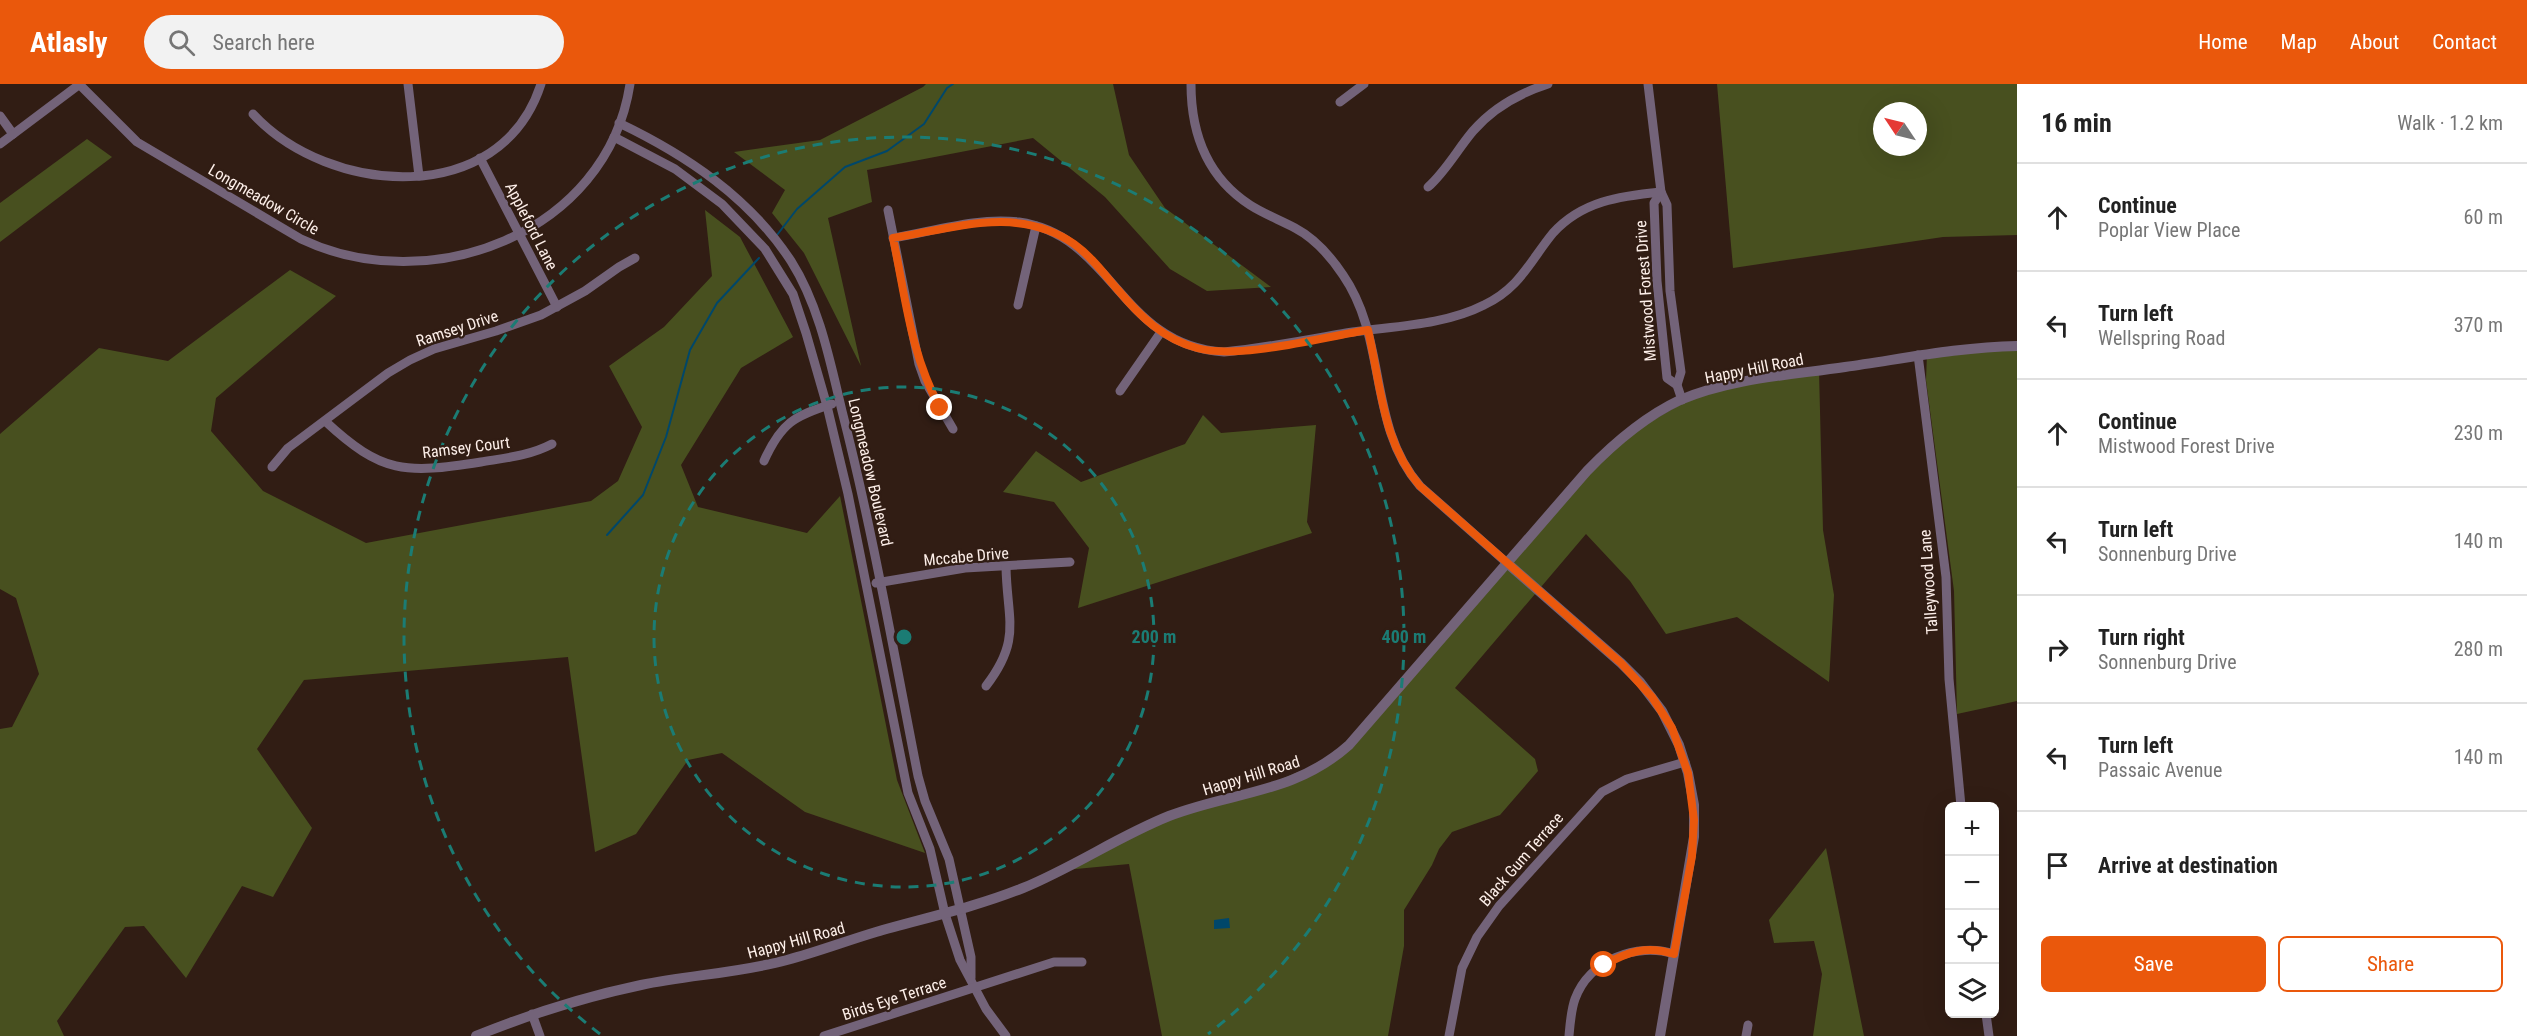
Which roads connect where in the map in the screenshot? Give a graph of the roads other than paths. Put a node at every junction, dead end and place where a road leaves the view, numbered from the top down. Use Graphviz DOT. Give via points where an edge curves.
graph roads {
  1 [pos="79,84"];
  2 [pos="408,84"];
  3 [pos="541,84"];
  4 [pos="630,84"];
  5 [pos="1191,84"];
  6 [pos="1364,84"];
  7 [pos="1548,84"];
  8 [pos="1648,84"];
  9 [pos="1340,102"];
  10 [pos="253,114"];
  11 [pos="0,116"];
  12 [pos="619,123"];
  13 [pos="13,134"];
  14 [pos="614,137"];
  15 [pos="0,144"];
  16 [pos="480,158"];
  17 [pos="419,176"];
  18 [pos="1428,187"];
  19 [pos="1661,192"];
  20 [pos="888,210"];
  21 [pos="1036,226"];
  22 [pos="520,235"];
  23 [pos="893,238"];
  24 [pos="635,258"];
  25 [pos="1018,305"];
  26 [pos="557,307"];
  27 [pos="1368,330"];
  28 [pos="1161,332"];
  29 [pos="2017,346"];
  30 [pos="1918,356"];
  31 [pos="1677,385"];
  32 [pos="1119,391"];
  33 [pos="1682,400"];
  34 [pos="840,402"];
  35 [pos="827,406"];
  36 [pos="325,421"];
  37 [pos="953,429"];
  38 [pos="552,444"];
  39 [pos="765,461"];
  40 [pos="272,467"];
  41 [pos="1070,562"];
  42 [pos="1508,563"];
  43 [pos="1005,567"];
  44 [pos="880,583"];
  45 [pos="866,585"];
  46 [pos="986,686"];
  47 [pos="1685,762"];
  48 [pos="1961,802"];
  49 [pos="959,910"];
  50 [pos="945,914"];
  51 [pos="1674,954"];
  52 [pos="1082,962"];
  53 [pos="973,984"];
  54 [pos="532,1014"];
  55 [pos="1987,1018"];
  56 [pos="1748,1025"];
  57 [pos="476,1036"];
  58 [pos="540,1036"];
  59 [pos="824,1036"];
  60 [pos="1006,1036"];
  61 [pos="1449,1036"];
  62 [pos="1569,1036"];
  63 [pos="1660,1036"];
  64 [pos="1746,1036"];
  65 [pos="1989,1036"];
  1 -- 13 [label="street"];
  1 -- 22 [label="street, Longmeadow Circle" via="137,142 292,234 332,252 377,260 438,261"];
  2 -- 17 [label="street"];
  3 -- 16 [label="street" via="519,125"];
  4 -- 12 [label="street, Longmeadow Circle"];
  5 -- 27 [label="street" via="1196,134 1215,172 1250,205 1318,244 1354,292"];
  6 -- 9 [label="street"];
  7 -- 18 [label="street" via="1518,96 1474,129"];
  8 -- 19 [label="street, Mistwood Forest Drive"];
  10 -- 17 [label="street" via="269,130 325,163 374,175"];
  11 -- 13 [label="street"];
  12 -- 14 [label="street, Longmeadow Circle"];
  12 -- 34 [label="street, Longmeadow Boulevard" via="705,172 747,208 774,238 792,263 812,305"];
  13 -- 15 [label="street"];
  14 -- 22 [label="street, Longmeadow Circle" via="573,194"];
  14 -- 35 [label="street, Longmeadow Boulevard" via="698,184 765,249 799,311"];
  16 -- 17 [label="street" via="453,170"];
  16 -- 22 [label="street, Appleford Lane"];
  19 -- 27 [label="street" via="1611,198 1585,208 1552,235 1525,273 1487,304 1448,317"];
  19 -- 31 [label="street, Mistwood Forest Drive" via="1667,205 1670,291 1681,372"];
  19 -- 31 [label="street, Mistwood Forest Drive" via="1654,203 1657,281 1667,378"];
  20 -- 23 [label="street"];
  21 -- 23 [label="street" via="987,221"];
  21 -- 25 [label="street"];
  21 -- 28 [label="street" via="1081,250 1133,308"];
  22 -- 26 [label="street, Appleford Lane"];
  23 -- 37 [label="street" via="919,364"];
  24 -- 26 [label="street, Ramsey Drive"];
  26 -- 36 [label="street, Ramsey Drive" via="520,324 460,340 410,360"];
  27 -- 28 [label="street" via="1224,352 1197,348"];
  27 -- 42 [label="street" via="1390,436 1401,461 1420,486"];
  28 -- 32 [label="street"];
  29 -- 30 [label="street, Happy Hill Road"];
  30 -- 33 [label="street, Happy Hill Road" via="1761,379"];
  30 -- 48 [label="street, Talleywood Lane" via="1946,577 1949,679"];
  31 -- 33 [label="street, Mistwood Forest Drive"];
  33 -- 42 [label="street, Happy Hill Road" via="1641,422 1607,452"];
  34 -- 35 [label="street"];
  34 -- 44 [label="street, Longmeadow Boulevard"];
  35 -- 39 [label="street" via="801,414 785,425"];
  35 -- 45 [label="street, Longmeadow Boulevard"];
  36 -- 38 [label="street, Ramsey Court" via="369,456 415,469 527,455"];
  36 -- 40 [label="street, Ramsey Drive" via="288,448"];
  41 -- 43 [label="street, Mccabe Drive"];
  42 -- 47 [label="street" via="1640,682 1672,728"];
  42 -- 49 [label="street, Happy Hill Road" via="1349,745 1321,767 1295,780 1170,816 1044,879"];
  43 -- 44 [label="street, Mccabe Drive" via="965,568"];
  43 -- 46 [label="street" via="1011,634 1003,661"];
  44 -- 45 [label="street, Mccabe Drive"];
  44 -- 49 [label="street, Longmeadow Boulevard" via="918,776 949,859"];
  45 -- 50 [label="street, Longmeadow Boulevard" via="905,782 930,849"];
  47 -- 51 [label="street" via="1693,797 1694,837"];
  47 -- 61 [label="street, Black Gum Terrace" via="1627,779 1602,792 1499,906 1465,962 1455,993"];
  49 -- 50 [label="street, Happy Hill Road"];
  49 -- 53 [label="street, Longmeadow Boulevard" via="971,957"];
  50 -- 53 [label="street, Longmeadow Boulevard" via="960,960"];
  50 -- 54 [label="street, Happy Hill Road" via="786,960 613,991"];
  51 -- 62 [label="street" via="1655,950 1631,952 1594,971 1576,998"];
  51 -- 63 [label="street"];
  52 -- 53 [label="street, Birds Eye Terrace" via="1054,962"];
  53 -- 59 [label="street, Birds Eye Terrace"];
  53 -- 60 [label="street, Longmeadow Boulevard"];
  54 -- 57 [label="street, Happy Hill Road"];
  54 -- 58 [label="street"];
  55 -- 65 [label="street"];
  56 -- 64 [label="street"];
}
